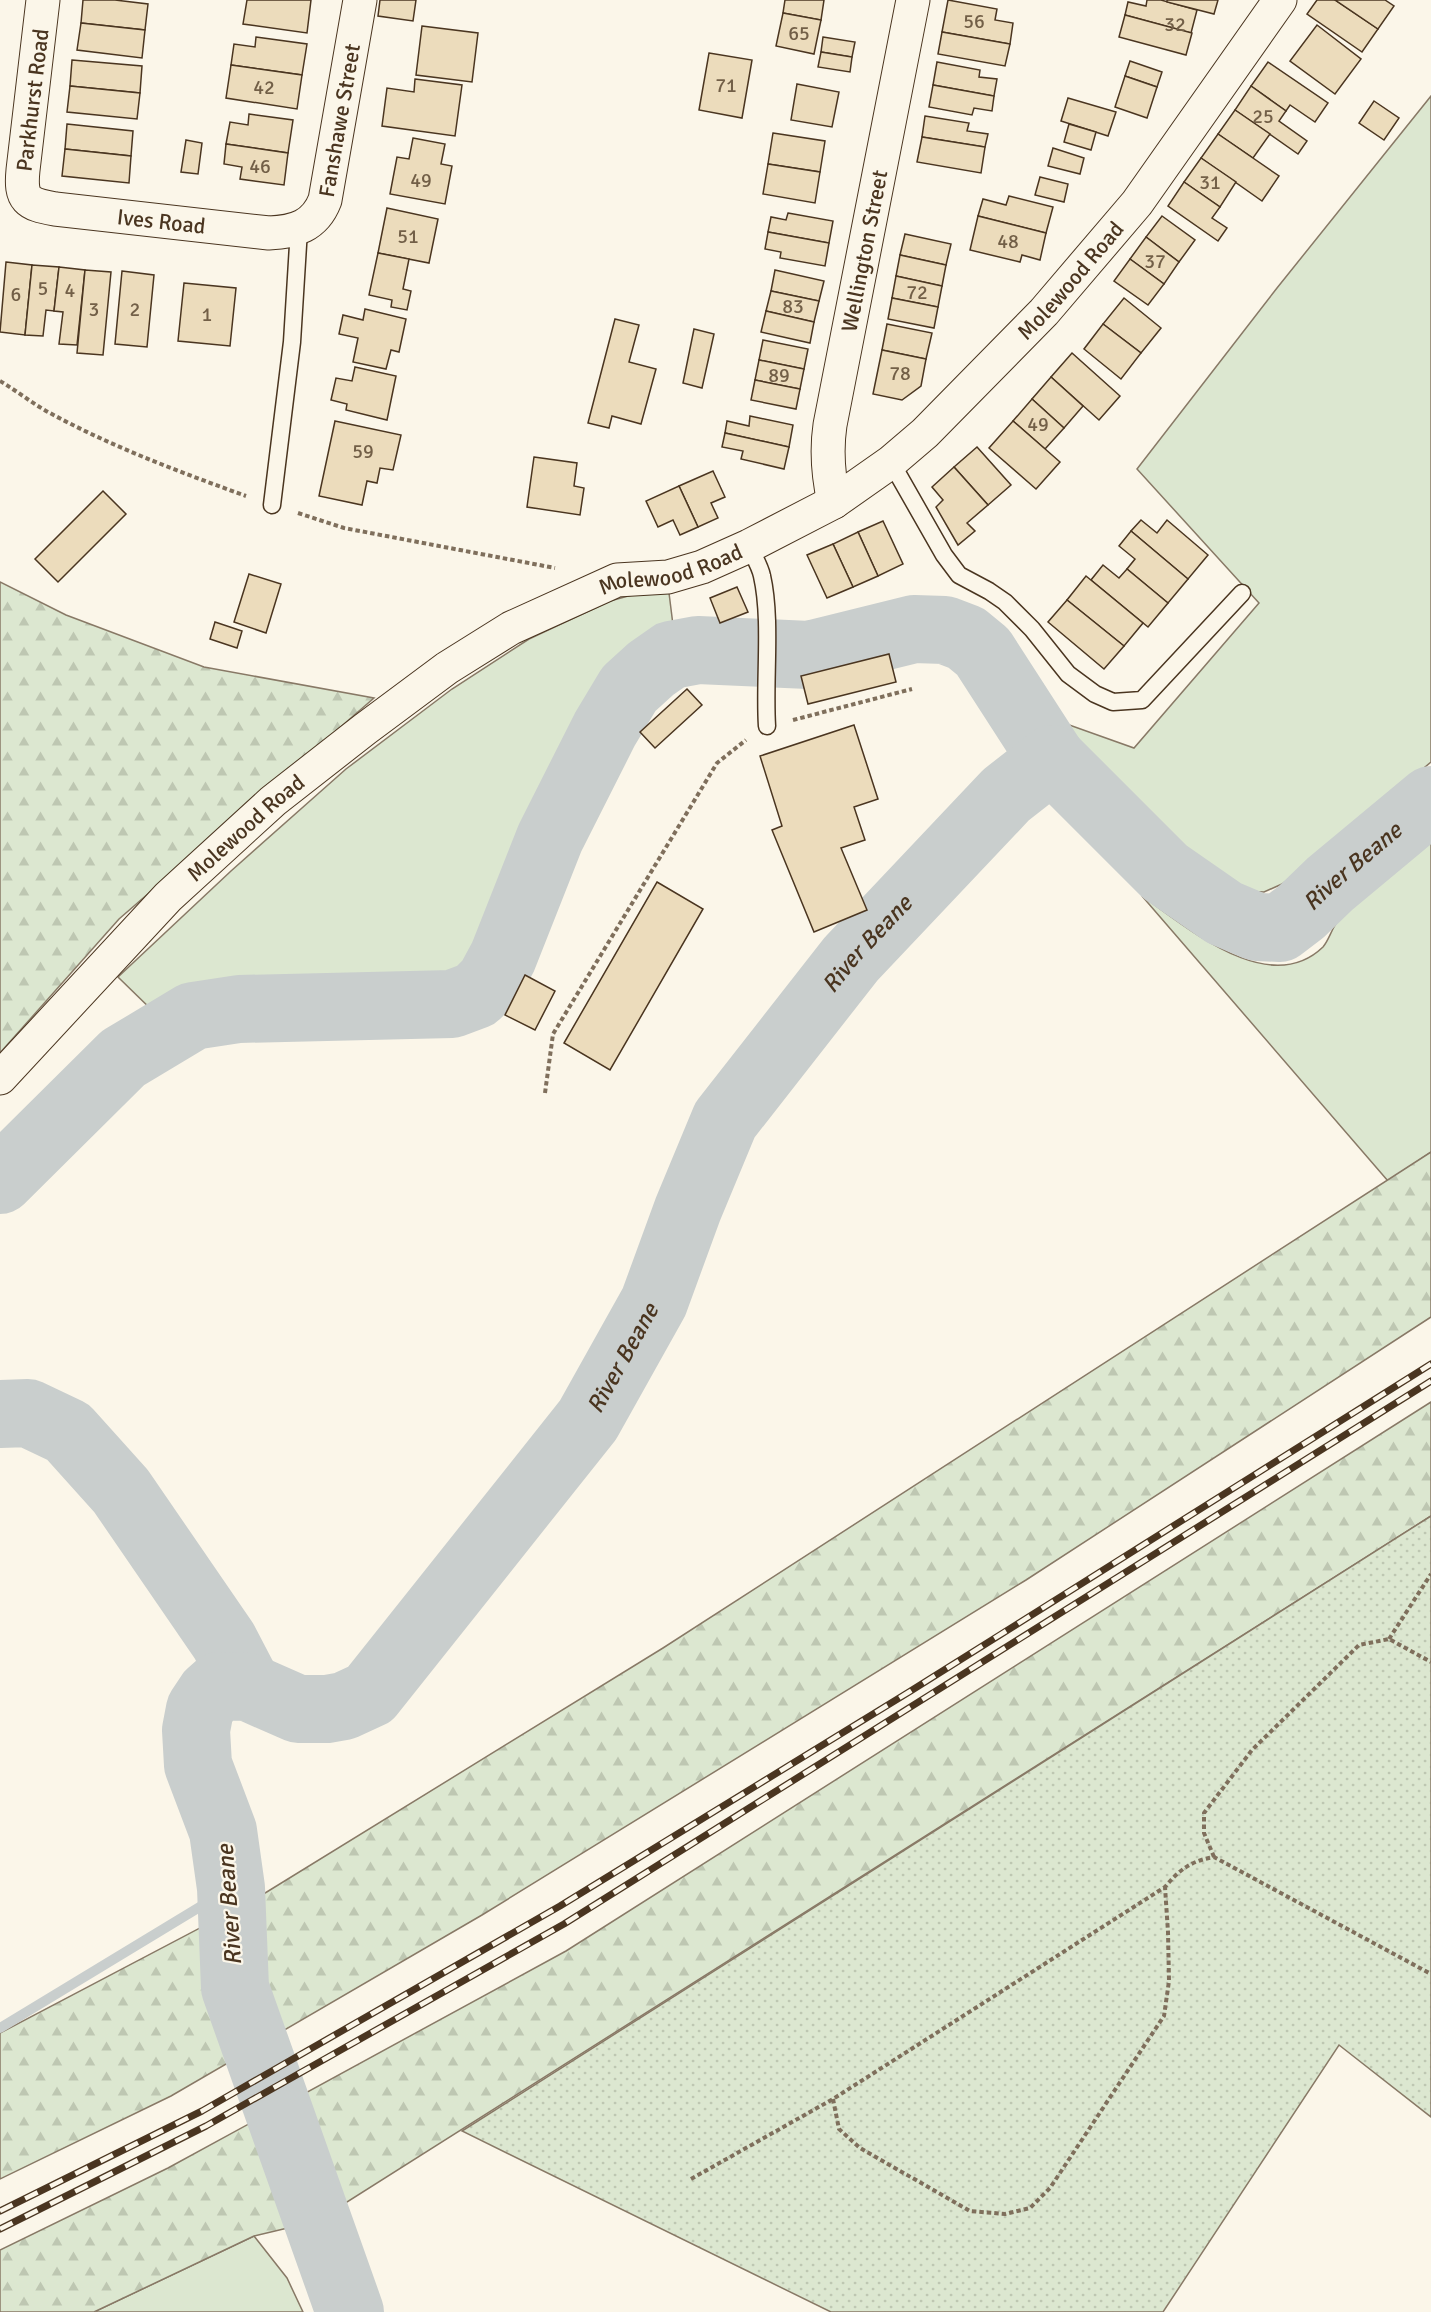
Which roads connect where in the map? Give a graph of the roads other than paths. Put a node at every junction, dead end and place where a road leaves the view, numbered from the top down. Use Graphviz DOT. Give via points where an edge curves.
graph roads {
  1 [pos="43,0"];
  2 [pos="360,0"];
  3 [pos="913,0"];
  4 [pos="1280,0"];
  5 [pos="26,198"];
  6 [pos="299,229"];
  7 [pos="891,462"];
  8 [pos="834,502"];
  9 [pos="272,505"];
  10 [pos="749,546"];
  11 [pos="1242,593"];
  12 [pos="767,726"];
  13 [pos="0,1078"];
  1 -- 5 [label="street, Parkhurst Road" via="22,176"];
  2 -- 6 [label="street, Fanshawe Street" via="325,200 315,218"];
  3 -- 8 [label="street, Wellington Street" via="830,425 826,451"];
  4 -- 7 [label="street, Molewood Road" via="1137,204 1044,312 926,433"];
  5 -- 6 [label="street, Ives Road" via="35,205 55,208 269,233"];
  6 -- 9 [label="lane" via="292,342"];
  7 -- 8 [label="street, Molewood Road"];
  7 -- 11 [label="lane" via="959,574 1005,602 1068,674 1113,702 1143,700"];
  8 -- 10 [label="street, Molewood Road"];
  10 -- 12 [label="lane" via="762,575 767,617"];
  10 -- 13 [label="street, Molewood Road" via="668,577 617,580 511,628 447,668 264,809 168,897"];
}
